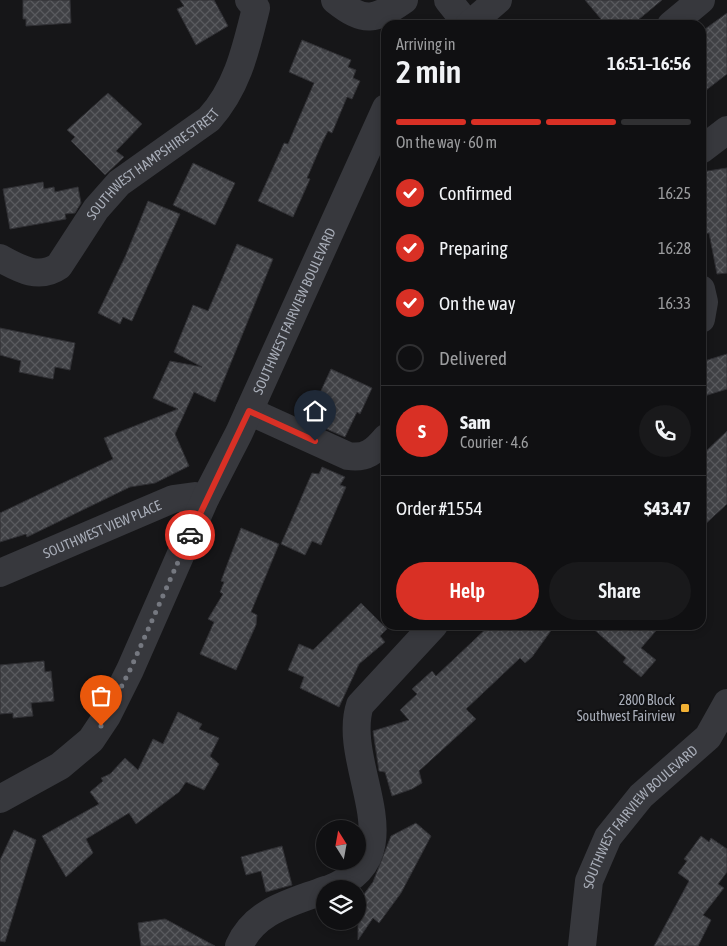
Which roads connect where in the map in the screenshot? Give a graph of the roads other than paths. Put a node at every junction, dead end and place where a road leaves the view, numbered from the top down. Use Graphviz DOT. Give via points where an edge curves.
graph roads {
  1 [pos="335,0"];
  2 [pos="404,0"];
  3 [pos="448,0"];
  4 [pos="498,0"];
  5 [pos="701,0"];
  6 [pos="260,3"];
  7 [pos="464,20"];
  8 [pos="474,20"];
  9 [pos="677,20"];
  10 [pos="381,119"];
  11 [pos="727,130"];
  12 [pos="706,146"];
  13 [pos="0,258"];
  14 [pos="249,411"];
  15 [pos="381,444"];
  16 [pos="206,498"];
  17 [pos="0,573"];
  18 [pos="429,630"];
  19 [pos="727,703"];
  20 [pos="0,799"];
  21 [pos="347,880"];
  22 [pos="316,894"];
  23 [pos="240,946"];
  24 [pos="582,946"];
  1 -- 2 [label="street" via="347,10 369,17 382,15"];
  3 -- 7 [label="street"];
  4 -- 8 [label="street"];
  5 -- 9 [label="street"];
  6 -- 13 [label="street, SOUTHWEST HAMPSHIRE STREET" via="232,88 220,106 196,129 119,183 96,209 59,266 45,274 37,274"];
  10 -- 14 [label="street, SOUTHWEST FAIRVIEW BOULEVARD"];
  11 -- 12 [label="street"];
  14 -- 15 [label="street" via="348,456 366,456"];
  14 -- 16 [label="street, SOUTHWEST FAIRVIEW BOULEVARD"];
  16 -- 17 [label="street, SOUTHWEST VIEW PLACE" via="173,499"];
  16 -- 20 [label="street, SOUTHWEST FAIRVIEW BOULEVARD" via="130,670 101,726 91,740 60,766"];
  18 -- 21 [label="street" via="366,696 356,717 355,732 373,816 373,841 363,864"];
  19 -- 24 [label="street, SOUTHWEST FAIRVIEW BOULEVARD" via="708,737 641,796 608,837 589,881"];
  22 -- 23 [label="street" via="266,913 250,927"];
}
